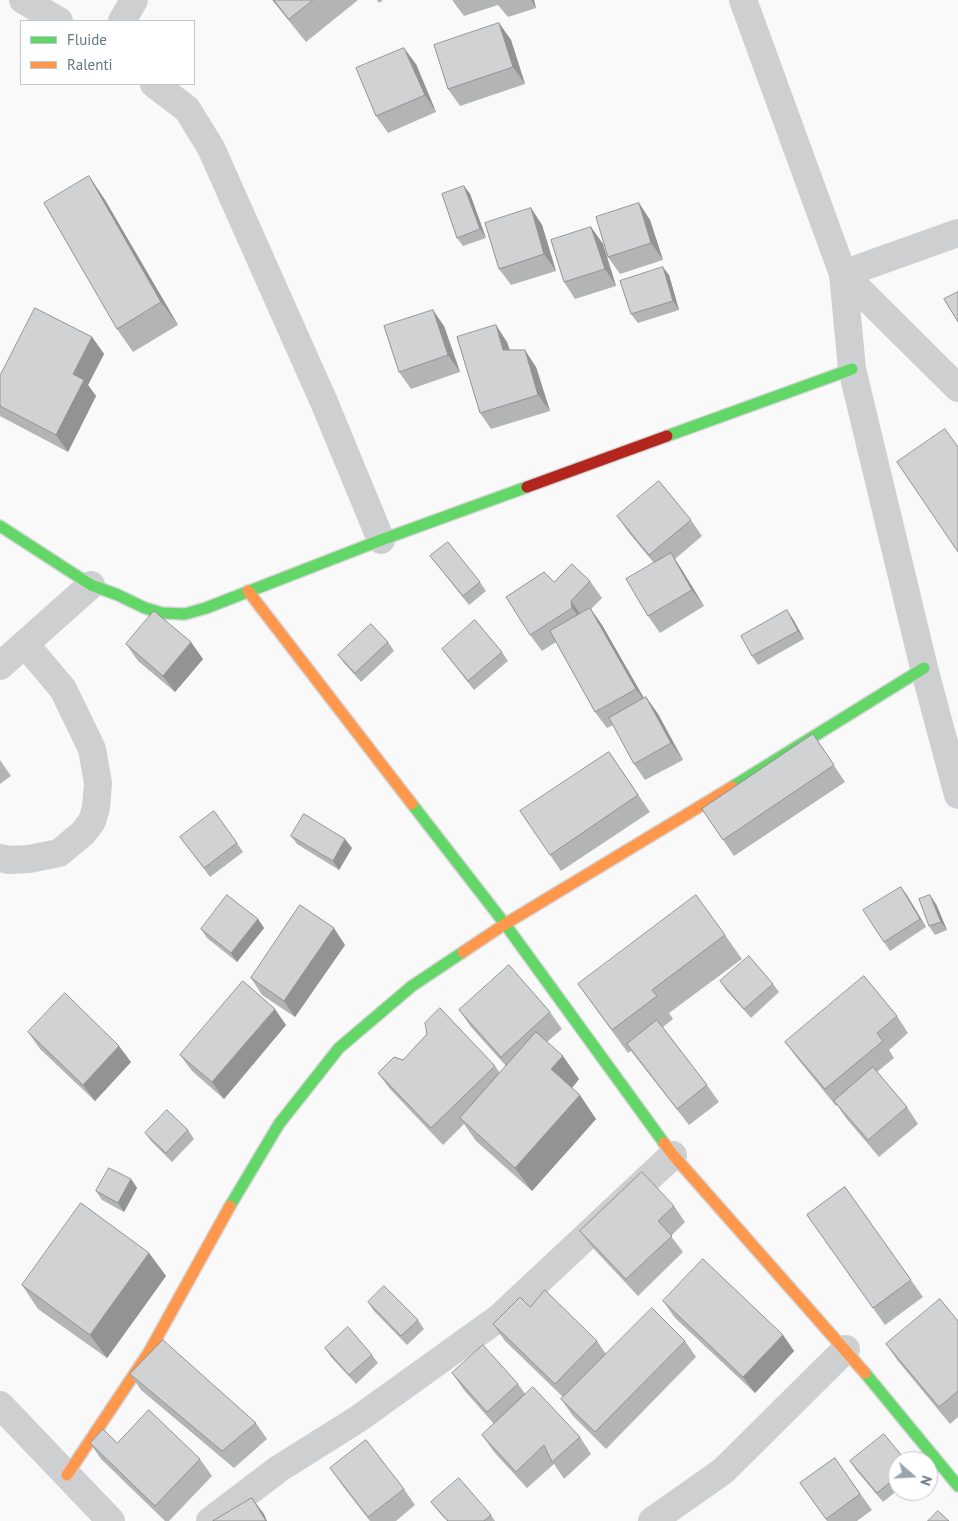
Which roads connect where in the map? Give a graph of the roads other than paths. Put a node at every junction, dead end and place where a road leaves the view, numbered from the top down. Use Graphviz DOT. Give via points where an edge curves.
graph roads {
  1 [pos="23,0"];
  2 [pos="134,0"];
  3 [pos="743,0"];
  4 [pos="57,20"];
  5 [pos="123,20"];
  6 [pos="155,85"];
  7 [pos="958,232"];
  8 [pos="843,274"];
  9 [pos="852,369"];
  10 [pos="958,388"];
  11 [pos="0,526"];
  12 [pos="381,540"];
  13 [pos="91,585"];
  14 [pos="248,591"];
  15 [pos="25,644"];
  16 [pos="0,666"];
  17 [pos="924,668"];
  18 [pos="958,795"];
  19 [pos="0,858"];
  20 [pos="505,924"];
  21 [pos="674,1155"];
  22 [pos="846,1349"];
  23 [pos="0,1405"];
  24 [pos="67,1474"];
  25 [pos="958,1486"];
  26 [pos="111,1521"];
  27 [pos="210,1521"];
  28 [pos="652,1521"];
  1 -- 4 [label="street"];
  2 -- 5 [label="street"];
  3 -- 8 [label="street"];
  6 -- 12 [label="street" via="187,109 211,148 324,402"];
  7 -- 8 [label="street"];
  8 -- 9 [label="street"];
  8 -- 10 [label="street"];
  9 -- 12 [label="street"];
  9 -- 17 [label="street"];
  11 -- 13 [label="street"];
  12 -- 14 [label="street"];
  13 -- 14 [label="street" via="145,608 185,614"];
  13 -- 15 [label="street"];
  14 -- 20 [label="street"];
  15 -- 16 [label="street"];
  15 -- 19 [label="street" via="63,689 92,749 98,783 96,808 83,833 59,853 29,859"];
  17 -- 18 [label="street"];
  17 -- 20 [label="street"];
  20 -- 21 [label="street"];
  20 -- 24 [label="street" via="412,986 339,1048 279,1124 149,1352"];
  21 -- 22 [label="street"];
  21 -- 27 [label="street" via="500,1317 358,1419 280,1468"];
  22 -- 25 [label="street"];
  22 -- 28 [label="street" via="723,1471"];
  23 -- 24 [label="street"];
  24 -- 26 [label="street"];
}
